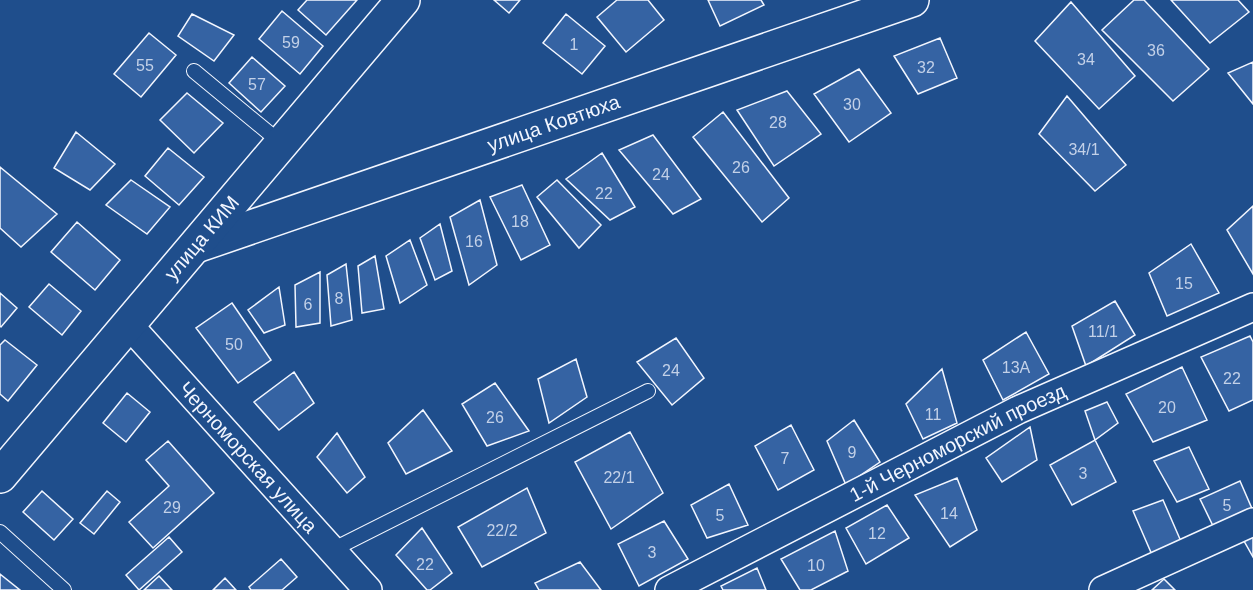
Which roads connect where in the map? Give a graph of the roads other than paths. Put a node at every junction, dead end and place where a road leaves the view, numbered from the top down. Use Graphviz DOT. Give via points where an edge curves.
graph roads {
  1 [pos="403,0"];
  2 [pos="912,0"];
  3 [pos="194,71"];
  4 [pos="283,145"];
  5 [pos="196,246"];
  6 [pos="1253,307"];
  7 [pos="129,325"];
  8 [pos="648,391"];
  9 [pos="0,476"];
  10 [pos="1253,522"];
  11 [pos="0,532"];
  12 [pos="332,550"];
  13 [pos="64,590"];
  14 [pos="368,590"];
  15 [pos="669,590"];
  16 [pos="1103,590"];
  1 -- 4 [label="street, улица КИМ"];
  2 -- 5 [label="street, улица Ковтюха"];
  3 -- 4 [label="lane"];
  4 -- 5 [label="street, улица КИМ"];
  5 -- 7 [label="street, улица КИМ"];
  6 -- 15 [label="street, 1-й Черноморский проезд" via="1018,410"];
  7 -- 9 [label="street, улица КИМ"];
  7 -- 12 [label="street, Черноморская улица"];
  8 -- 12 [label="lane"];
  10 -- 16 [label="street"];
  11 -- 13 [label="lane"];
  12 -- 14 [label="street, Черноморская улица"];
}
